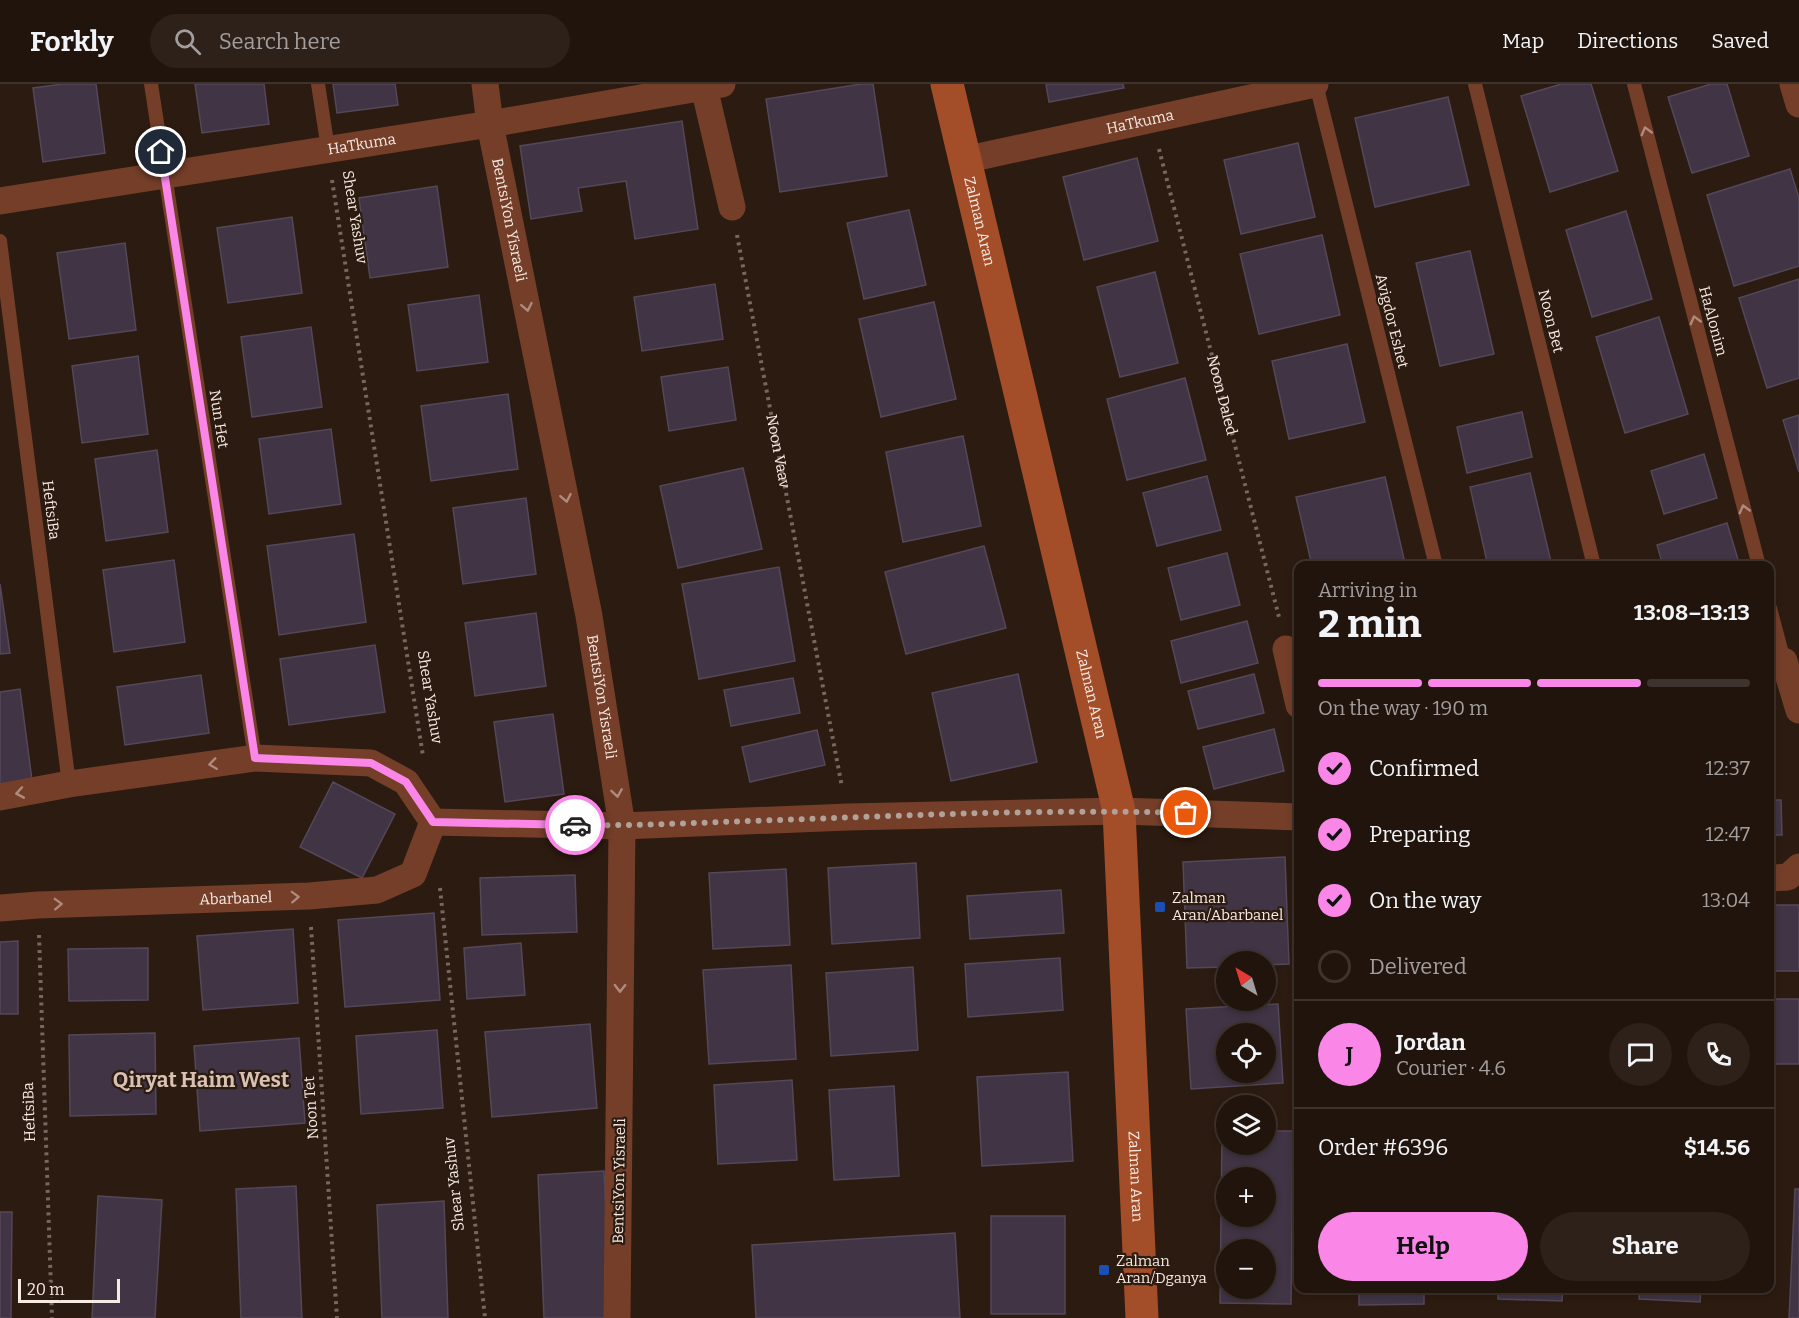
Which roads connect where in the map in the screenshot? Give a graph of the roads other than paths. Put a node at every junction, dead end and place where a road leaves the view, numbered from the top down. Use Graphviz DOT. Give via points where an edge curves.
graph roads {
  1 [pos="151,84"];
  2 [pos="318,84"];
  3 [pos="486,84"];
  4 [pos="947,84"];
  5 [pos="1316,84"];
  6 [pos="1475,84"];
  7 [pos="1634,84"];
  8 [pos="1793,84"];
  9 [pos="713,86"];
  10 [pos="1799,104"];
  11 [pos="490,124"];
  12 [pos="328,149"];
  13 [pos="964,160"];
  14 [pos="165,175"];
  15 [pos="0,201"];
  16 [pos="732,207"];
  17 [pos="0,241"];
  18 [pos="1435,561"];
  19 [pos="1593,561"];
  20 [pos="1758,561"];
  21 [pos="1774,639"];
  22 [pos="1287,649"];
  23 [pos="1777,663"];
  24 [pos="1294,682"];
  25 [pos="1799,710"];
  26 [pos="255,758"];
  27 [pos="69,784"];
  28 [pos="0,797"];
  29 [pos="1119,811"];
  30 [pos="1294,817"];
  31 [pos="433,822"];
  32 [pos="622,826"];
  33 [pos="1799,867"];
  34 [pos="1774,878"];
  35 [pos="0,908"];
  36 [pos="617,1318"];
  37 [pos="1142,1318"];
  1 -- 14 [label="lane, Nun Het"];
  2 -- 12 [label="lane"];
  3 -- 11 [label="street, BentsiYon Yisraeli"];
  4 -- 13 [label="street, Zalman Aran"];
  5 -- 13 [label="street, HaTkuma"];
  5 -- 18 [label="lane, Avigdor Eshet"];
  6 -- 19 [label="lane, Noon Bet"];
  20 -- 7 [label="lane, HaAlonim, one-way"];
  8 -- 10 [label="street"];
  9 -- 11 [label="street, HaTkuma"];
  9 -- 16 [label="street"];
  11 -- 12 [label="street, HaTkuma"];
  11 -- 32 [label="street, BentsiYon Yisraeli, one-way" via="589,616"];
  12 -- 14 [label="street, HaTkuma"];
  13 -- 29 [label="street, Zalman Aran"];
  14 -- 15 [label="street, HaTkuma"];
  14 -- 26 [label="lane, Nun Het"];
  17 -- 27 [label="lane, HeftsiBa"];
  21 -- 23 [label="lane"];
  22 -- 24 [label="street"];
  23 -- 25 [label="street"];
  26 -- 27 [label="street, one-way"];
  26 -- 31 [label="street" via="371,763 406,782"];
  27 -- 28 [label="street, one-way"];
  29 -- 30 [label="street"];
  29 -- 32 [label="street"];
  29 -- 37 [label="street, Zalman Aran"];
  31 -- 32 [label="street"];
  35 -- 31 [label="street, Abarbanel, one-way" via="377,890 413,874"];
  32 -- 36 [label="street, BentsiYon Yisraeli, one-way"];
  33 -- 34 [label="street" via="1788,877"];
}
